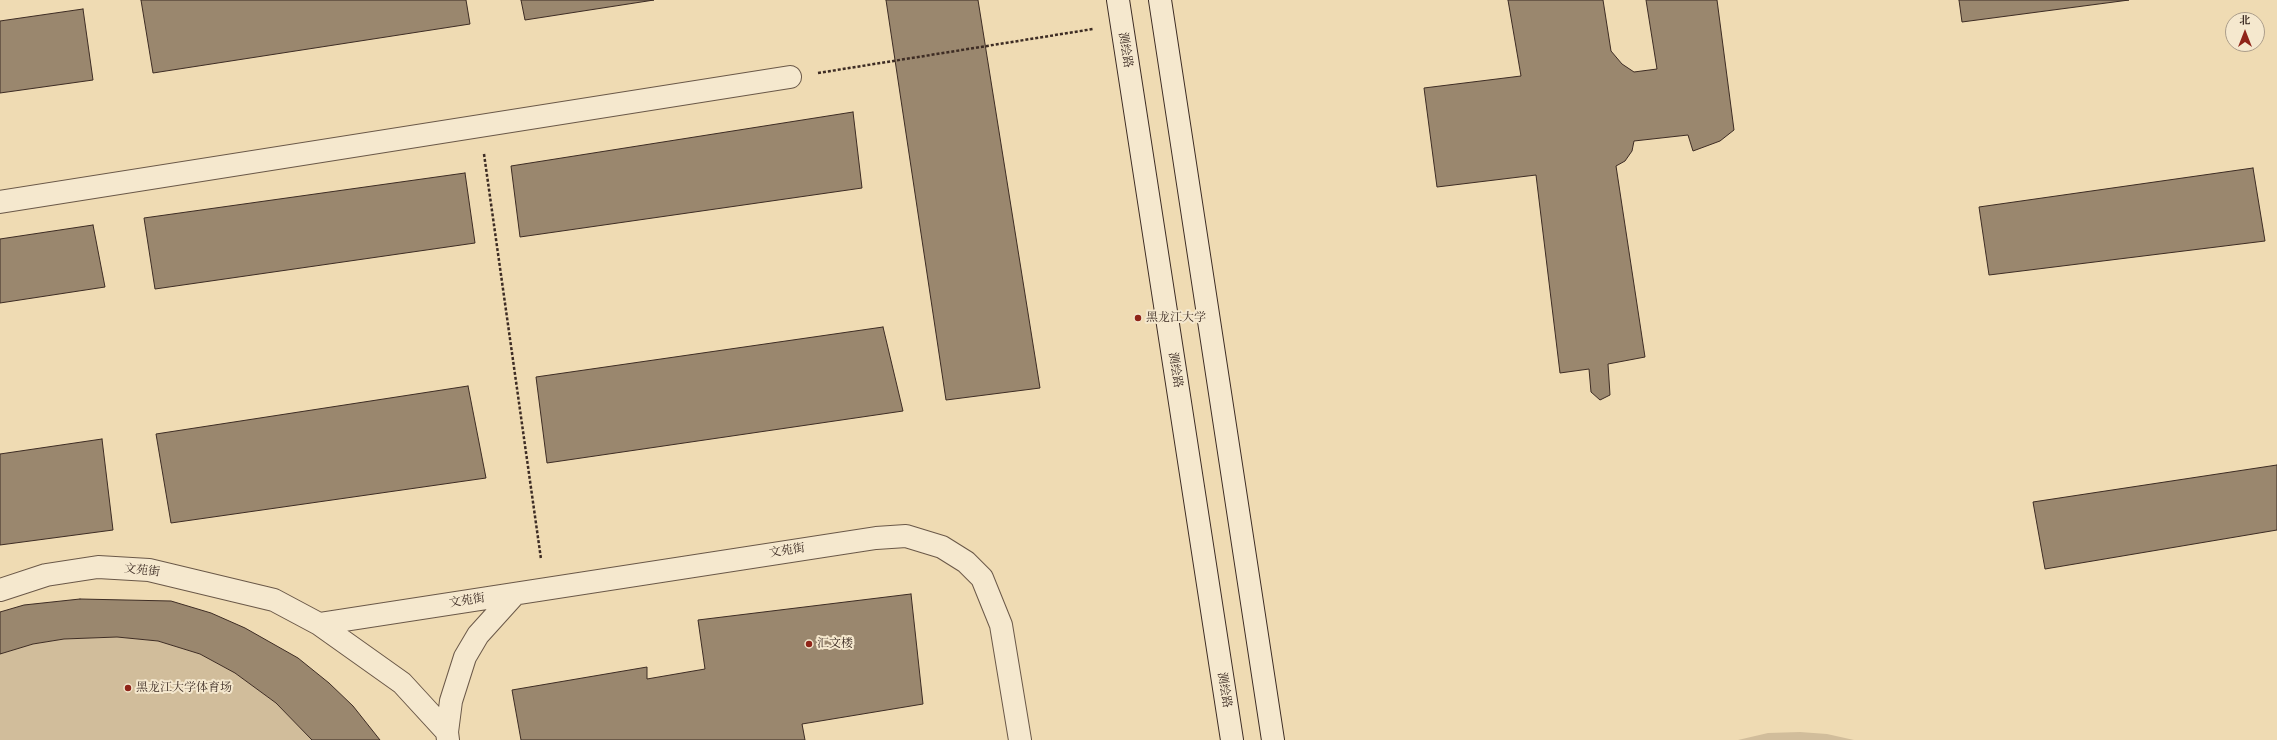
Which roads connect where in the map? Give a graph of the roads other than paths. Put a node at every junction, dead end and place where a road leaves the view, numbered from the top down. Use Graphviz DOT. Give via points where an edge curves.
graph roads {
  1 [pos="1118,0"];
  2 [pos="1160,0"];
  3 [pos="790,77"];
  4 [pos="0,202"];
  5 [pos="0,590"];
  6 [pos="515,594"];
  7 [pos="320,624"];
  8 [pos="447,736"];
  9 [pos="1020,740"];
  10 [pos="1232,740"];
  11 [pos="1273,740"];
  1 -- 10 [label="street, 测绘路"];
  2 -- 11 [label="street"];
  3 -- 4 [label="street"];
  5 -- 7 [label="street, 文苑街" via="46,575 98,567 149,570 274,600"];
  6 -- 7 [label="street, 文苑街"];
  6 -- 8 [label="street" via="478,635 465,657 451,701"];
  6 -- 9 [label="street, 文苑街" via="876,538 906,536 942,547 966,562 982,578 1001,625"];
  7 -- 8 [label="street" via="402,683"];
}
